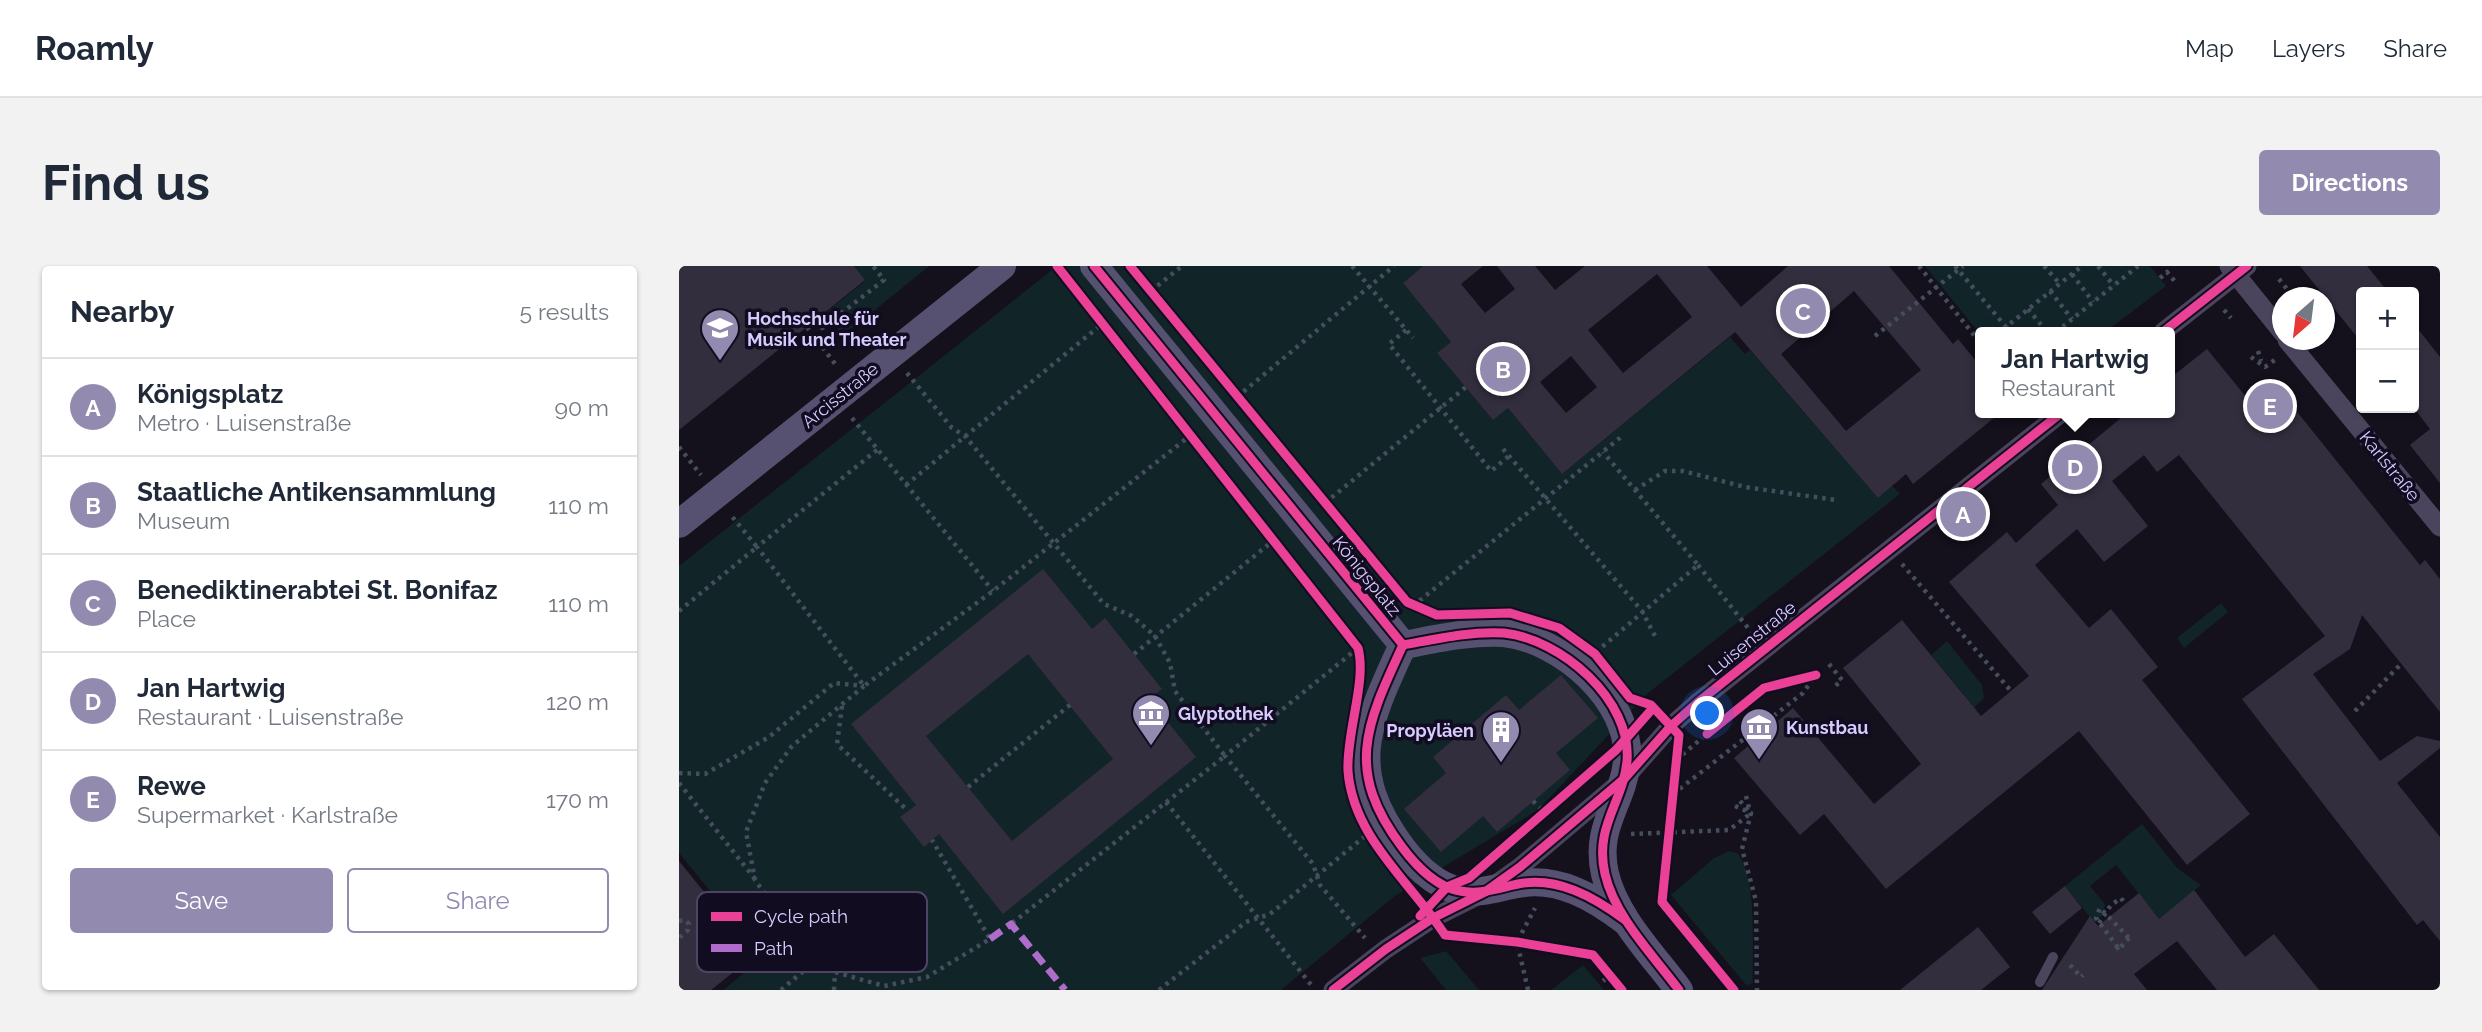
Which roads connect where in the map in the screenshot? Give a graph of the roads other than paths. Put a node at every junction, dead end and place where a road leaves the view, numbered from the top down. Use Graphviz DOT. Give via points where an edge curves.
graph roads {
  1 [pos="1002,266"];
  2 [pos="1094,266"];
  3 [pos="2238,269"];
  4 [pos="2272,317"];
  5 [pos="2169,327"];
  6 [pos="2295,350"];
  7 [pos="2055,418"];
  8 [pos="679,524"];
  9 [pos="2440,527"];
  10 [pos="1403,645"];
  11 [pos="1624,779"];
  12 [pos="1485,892"];
  13 [pos="1627,922"];
  14 [pos="2053,957"];
  15 [pos="2040,982"];
  16 [pos="1333,990"];
  17 [pos="1679,990"];
  1 -- 8 [label="main road, Arcisstraße" via="836,399 708,486"];
  2 -- 10 [label="main road, Königsplatz"];
  3 -- 4 [label="street"];
  3 -- 5 [label="street"];
  6 -- 9 [label="street, Karlstraße"];
  7 -- 11 [label="street, Luisenstraße" via="1764,647 1671,726"];
  10 -- 11 [label="main road" via="1506,634 1542,644 1564,657 1600,689 1623,726 1627,739"];
  10 -- 12 [label="main road" via="1369,733 1366,762 1372,797 1407,855 1437,882 1461,891"];
  11 -- 12 [label="street, Luisenstraße"];
  11 -- 13 [label="main road" via="1601,841 1605,874"];
  12 -- 13 [label="main road" via="1550,882 1593,898"];
  12 -- 16 [label="street, Luisenstraße" via="1433,918"];
  13 -- 17 [label="main road"];
  14 -- 15 [label="lane"];
}
